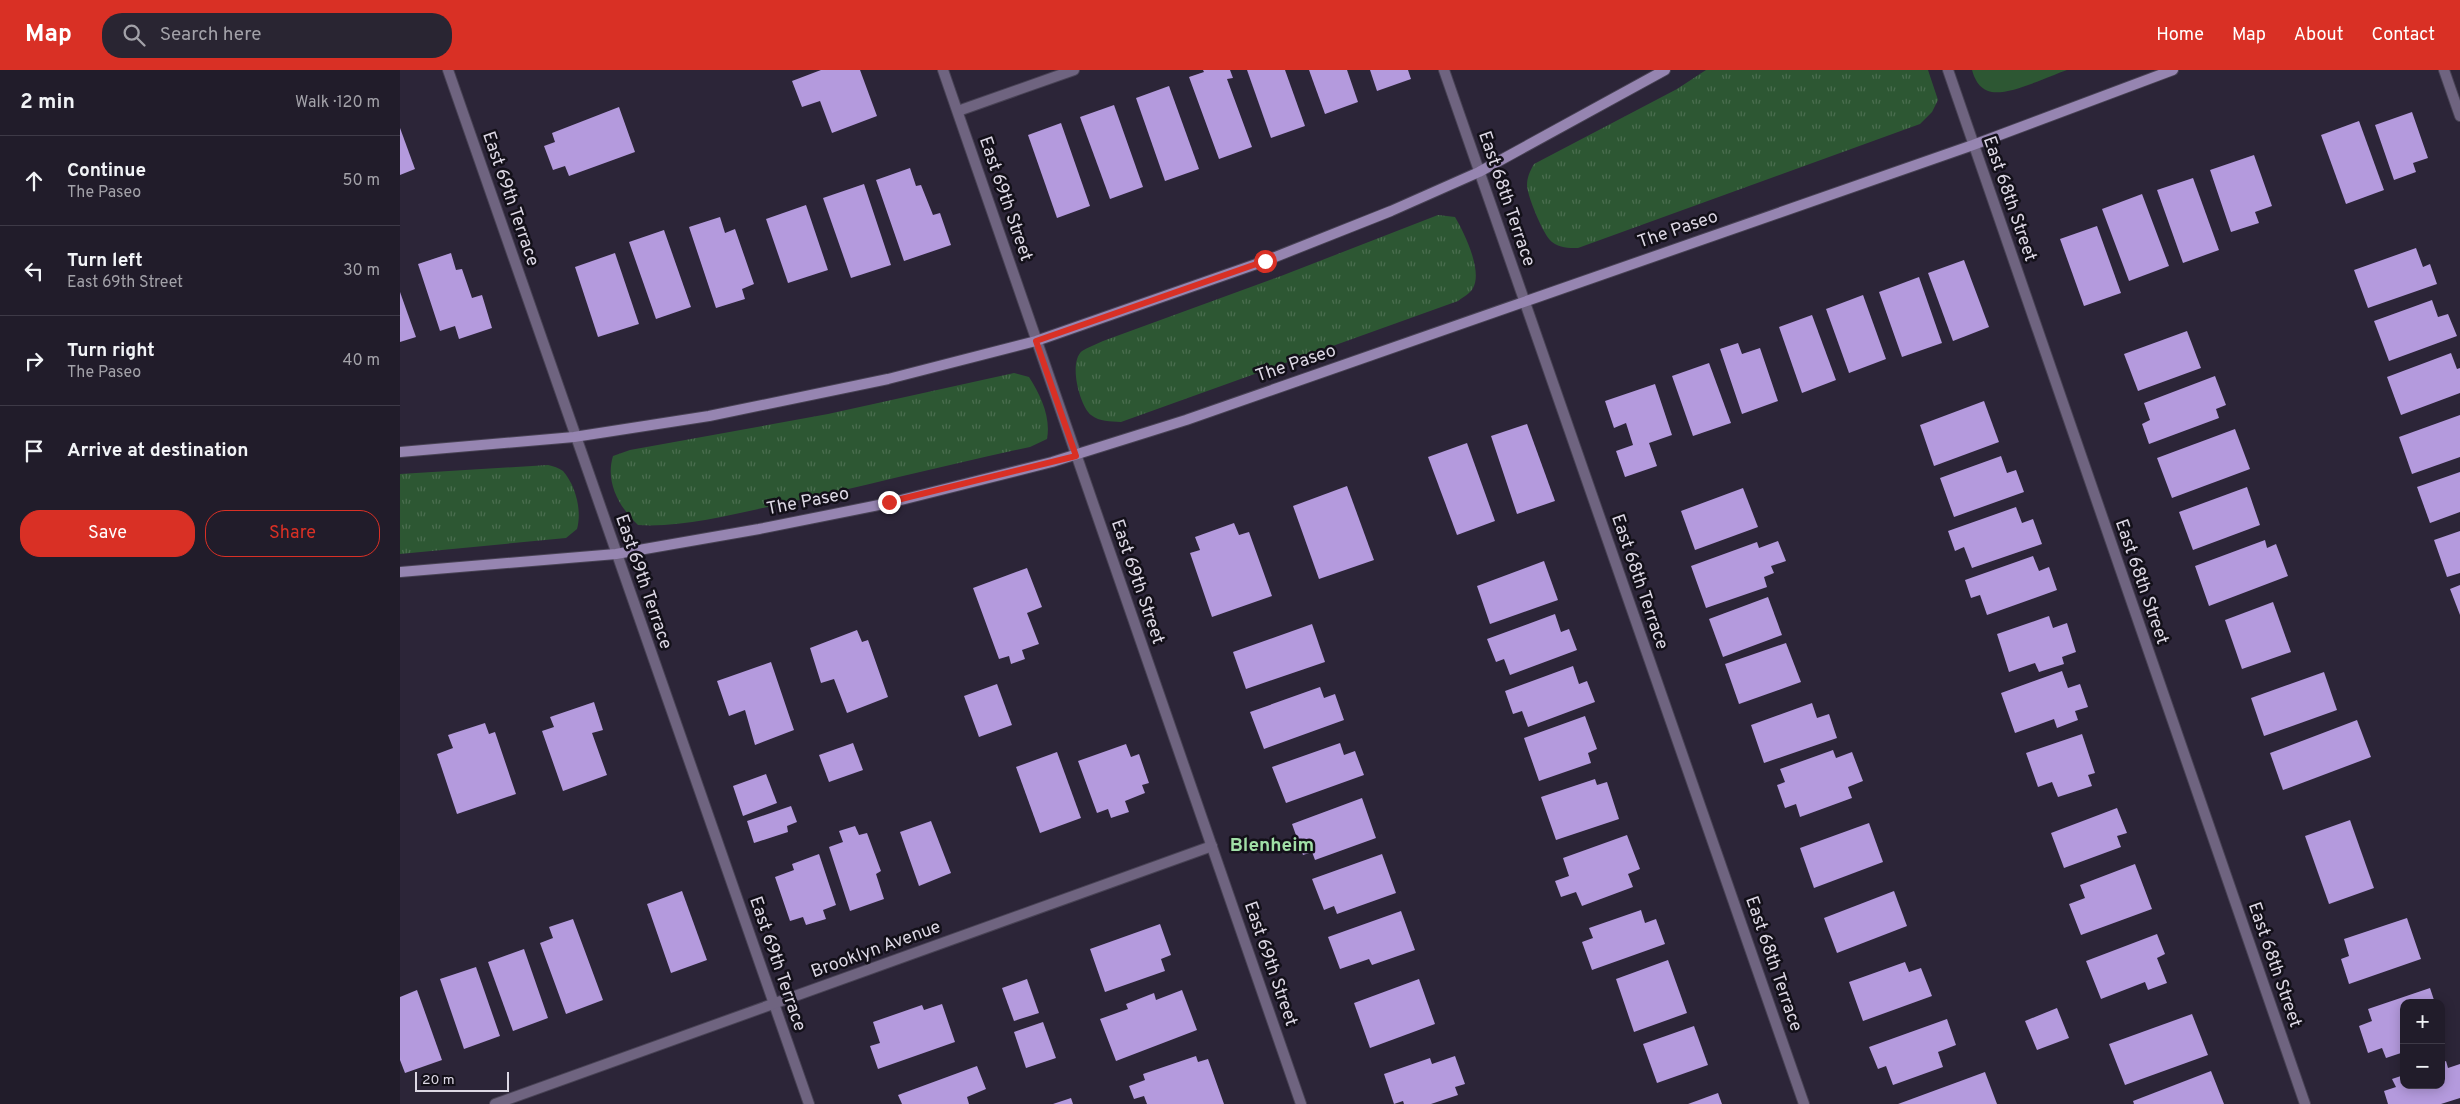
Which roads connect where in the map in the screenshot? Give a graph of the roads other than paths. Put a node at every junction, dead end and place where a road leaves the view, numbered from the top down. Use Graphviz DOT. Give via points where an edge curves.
graph roads {
  1 [pos="448,70"];
  2 [pos="944,70"];
  3 [pos="1074,70"];
  4 [pos="1444,70"];
  5 [pos="1665,70"];
  6 [pos="1948,70"];
  7 [pos="2173,70"];
  8 [pos="2444,70"];
  9 [pos="958,111"];
  10 [pos="2460,116"];
  11 [pos="1973,145"];
  12 [pos="1479,172"];
  13 [pos="1524,301"];
  14 [pos="1036,341"];
  15 [pos="574,437"];
  16 [pos="400,452"];
  17 [pos="1076,456"];
  18 [pos="616,554"];
  19 [pos="400,572"];
  20 [pos="1212,846"];
  21 [pos="774,1004"];
  22 [pos="495,1104"];
  23 [pos="809,1104"];
  24 [pos="1301,1104"];
  25 [pos="1804,1104"];
  26 [pos="2305,1104"];
  1 -- 15 [label="street, East 69th Terrace"];
  2 -- 9 [label="street, East 69th Street"];
  3 -- 9 [label="street"];
  4 -- 12 [label="street, East 68th Terrace"];
  5 -- 12 [label="main road"];
  6 -- 11 [label="street, East 68th Street"];
  7 -- 11 [label="main road, The Paseo"];
  8 -- 10 [label="street"];
  9 -- 14 [label="street, East 69th Street"];
  11 -- 13 [label="main road, The Paseo"];
  11 -- 26 [label="street, East 68th Street"];
  12 -- 13 [label="street, East 68th Terrace"];
  12 -- 14 [label="main road" via="1265,261"];
  13 -- 17 [label="main road, The Paseo"];
  13 -- 25 [label="street, East 68th Terrace"];
  14 -- 15 [label="main road" via="888,379 728,412"];
  14 -- 17 [label="street, East 69th Street"];
  15 -- 16 [label="main road"];
  15 -- 18 [label="street, East 69th Terrace"];
  17 -- 18 [label="main road, The Paseo" via="889,502"];
  17 -- 20 [label="street, East 69th Street"];
  18 -- 19 [label="main road, The Paseo"];
  18 -- 21 [label="street, East 69th Terrace"];
  20 -- 21 [label="street, Brooklyn Avenue"];
  20 -- 24 [label="street, East 69th Street"];
  21 -- 22 [label="street, Brooklyn Avenue"];
  21 -- 23 [label="street, East 69th Terrace"];
}
